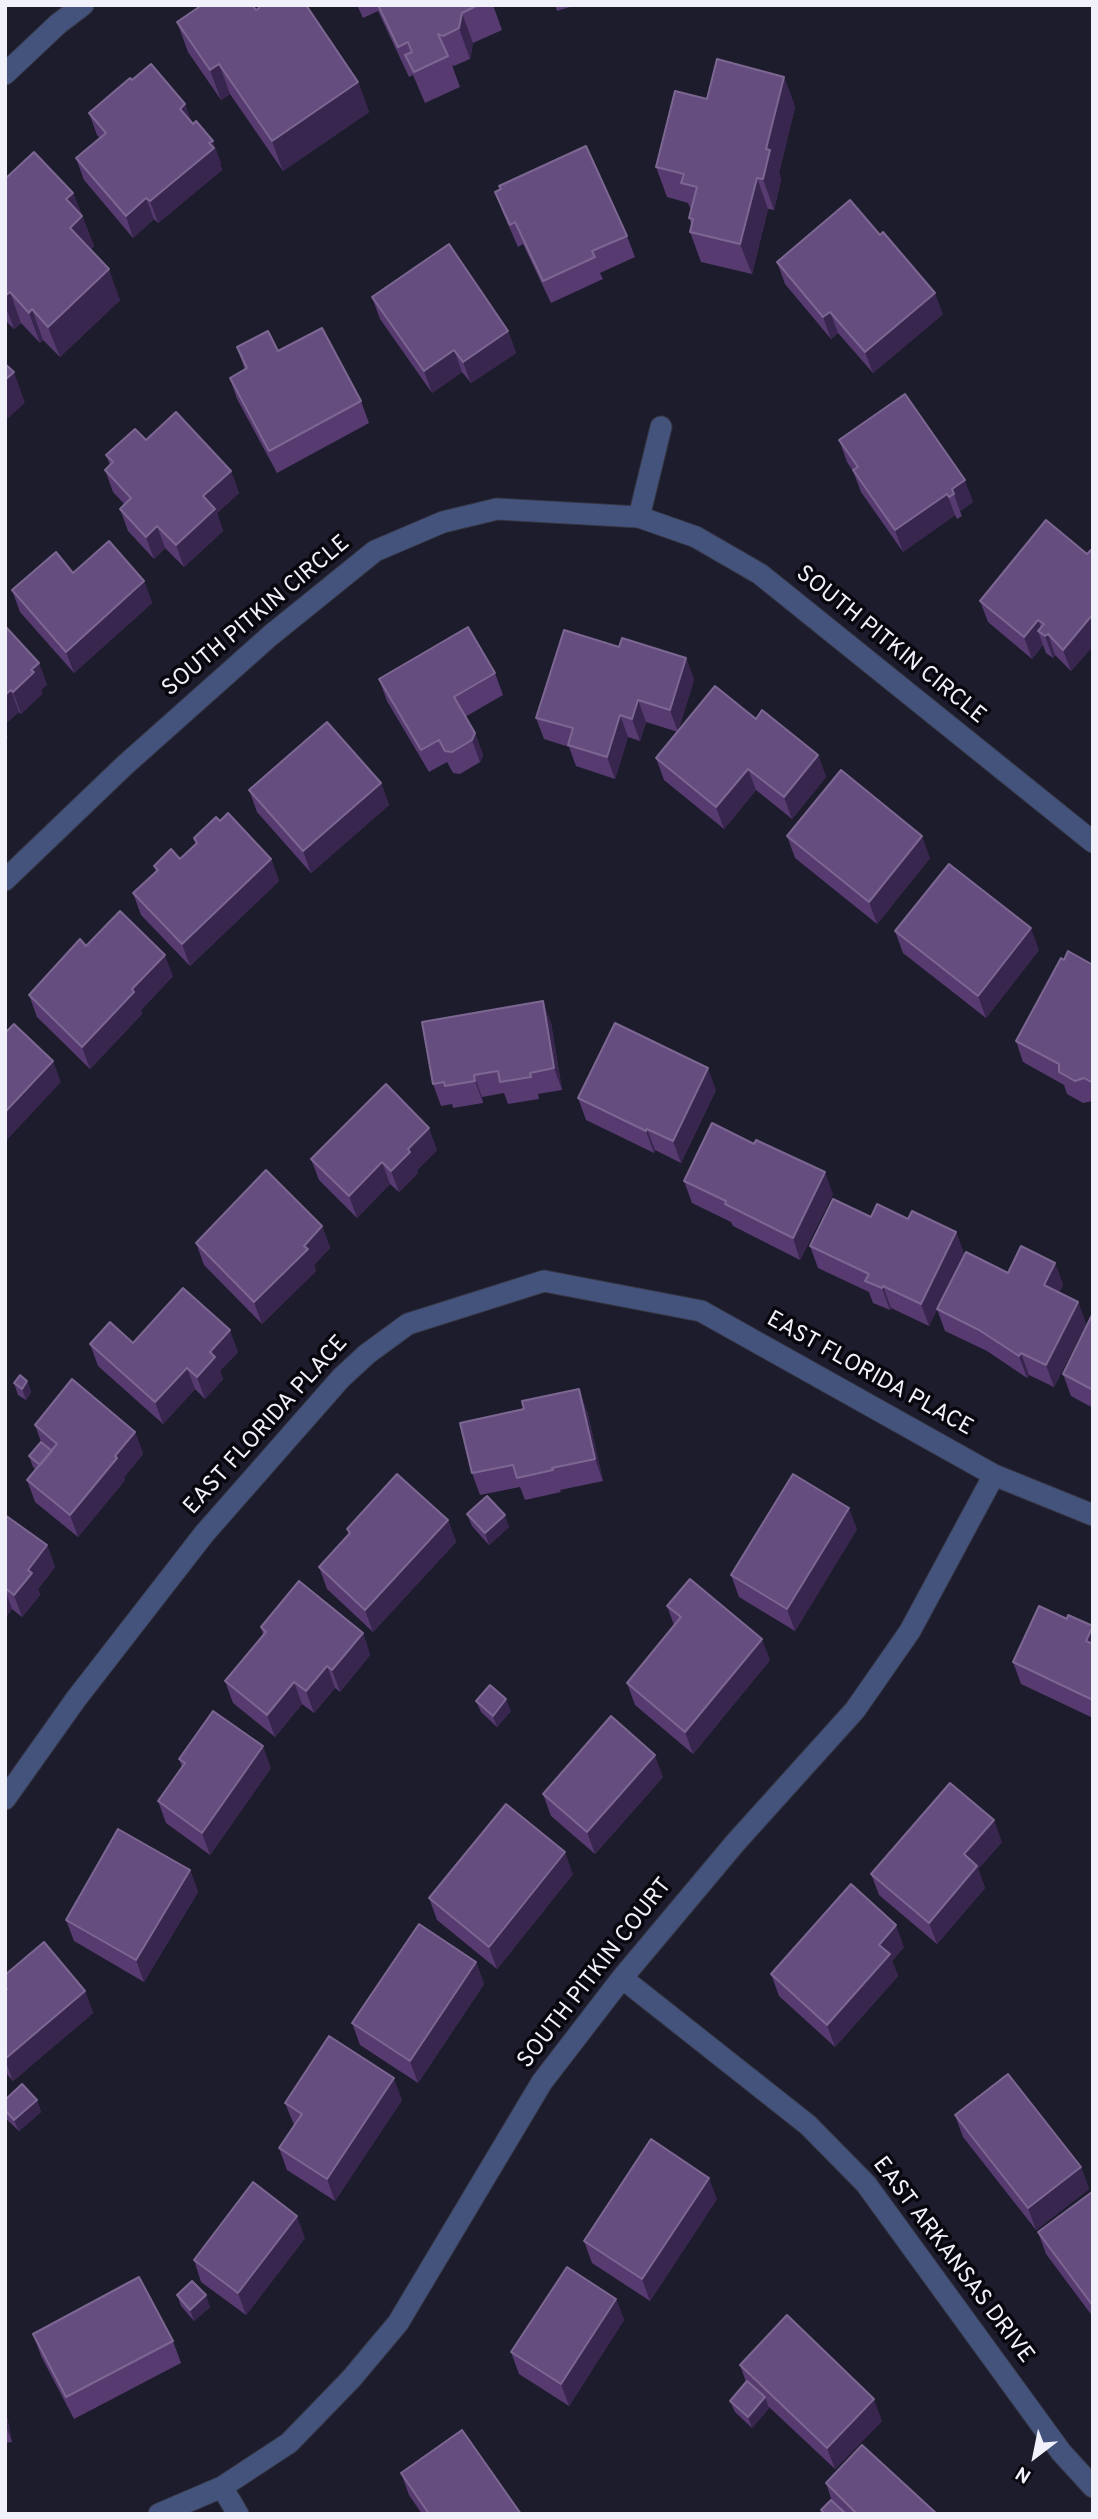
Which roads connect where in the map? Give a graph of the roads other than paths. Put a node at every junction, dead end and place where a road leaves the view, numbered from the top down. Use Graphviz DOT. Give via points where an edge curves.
graph roads {
  1 [pos="83,5"];
  2 [pos="5,74"];
  3 [pos="661,427"];
  4 [pos="639,517"];
  5 [pos="1093,842"];
  6 [pos="5,880"];
  7 [pos="994,1475"];
  8 [pos="1093,1515"];
  9 [pos="5,1799"];
  10 [pos="622,1978"];
  11 [pos="222,2487"];
  12 [pos="1093,2487"];
  13 [pos="159,2514"];
  14 [pos="238,2514"];
  1 -- 2 [label="street"];
  3 -- 4 [label="street"];
  4 -- 5 [label="street, SOUTH PITKIN CIRCLE" via="696,537 760,574"];
  4 -- 6 [label="street, SOUTH PITKIN CIRCLE" via="497,509 443,522 375,551 261,644"];
  7 -- 8 [label="street, EAST FLORIDA PLACE"];
  7 -- 9 [label="street, EAST FLORIDA PLACE" via="701,1311 544,1281 408,1324 341,1378 204,1534"];
  7 -- 10 [label="street, SOUTH PITKIN COURT" via="910,1631 855,1710"];
  10 -- 11 [label="street, SOUTH PITKIN COURT" via="542,2082 398,2323 289,2443"];
  10 -- 12 [label="street, EAST ARKANSAS DRIVE" via="808,2124 866,2184 1061,2452"];
  11 -- 13 [label="street, SOUTH PITKIN COURT"];
  11 -- 14 [label="street"];
}
